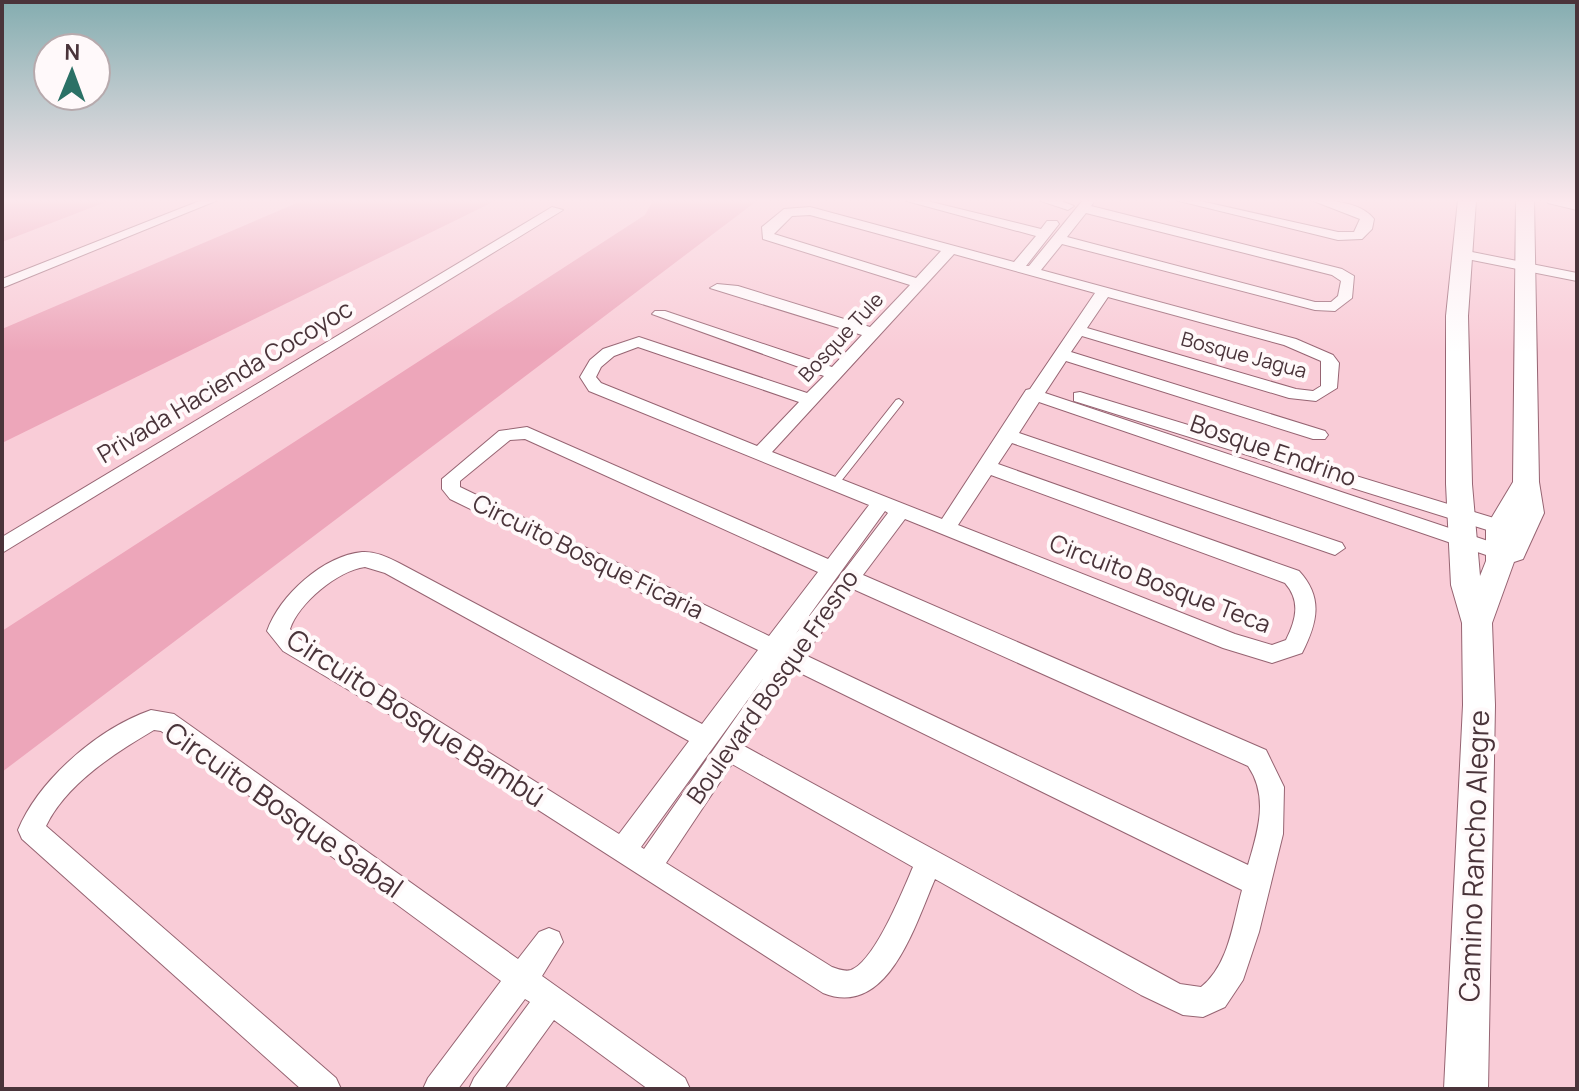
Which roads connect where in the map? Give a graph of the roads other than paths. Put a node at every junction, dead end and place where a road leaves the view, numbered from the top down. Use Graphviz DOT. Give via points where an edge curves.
graph roads {
  1 [pos="85,251"];
  2 [pos="489,251"];
  3 [pos="809,251"];
  4 [pos="949,251"];
  5 [pos="958,251"];
  6 [pos="1040,251"];
  7 [pos="1108,251"];
  8 [pos="1259,251"];
  9 [pos="1462,251"];
  10 [pos="1523,251"];
  11 [pos="1462,254"];
  12 [pos="1523,266"];
  13 [pos="1026,269"];
  14 [pos="1577,277"];
  15 [pos="919,283"];
  16 [pos="2,284"];
  17 [pos="1104,291"];
  18 [pos="660,314"];
  19 [pos="1077,330"];
  20 [pos="869,337"];
  21 [pos="1060,354"];
  22 [pos="835,374"];
  23 [pos="1036,389"];
  24 [pos="811,400"];
  25 [pos="899,402"];
  26 [pos="1007,435"];
  27 [pos="1319,435"];
  28 [pos="761,453"];
  29 [pos="987,467"];
  30 [pos="835,483"];
  31 [pos="891,506"];
  32 [pos="946,528"];
  33 [pos="1460,528"];
  34 [pos="1500,539"];
  35 [pos="2,546"];
  36 [pos="1335,548"];
  37 [pos="840,573"];
  38 [pos="1477,623"];
  39 [pos="781,652"];
  40 [pos="716,743"];
  41 [pos="623,850"];
  42 [pos="930,861"];
  43 [pos="648,867"];
  44 [pos="1257,883"];
  45 [pos="549,942"];
  46 [pos="521,979"];
  47 [pos="550,1000"];
  48 [pos="1201,1003"];
  49 [pos="325,1089"];
  50 [pos="439,1089"];
  51 [pos="485,1089"];
  52 [pos="674,1089"];
  53 [pos="1466,1089"];
  1 -- 16 [label="street"];
  2 -- 35 [label="street, Privada Hacienda Cocoyoc"];
  3 -- 15 [label="street"];
  4 -- 15 [label="street, Bosque Tule"];
  5 -- 13 [label="street"];
  6 -- 13 [label="street"];
  7 -- 8 [label="street" via="1315,306 1335,307 1345,298 1349,279"];
  9 -- 11 [label="street"];
  10 -- 12 [label="street"];
  11 -- 12 [label="street"];
  11 -- 33 [label="street" via="1457,316"];
  12 -- 14 [label="street"];
  12 -- 34 [label="street" via="1526,482 1533,506 1513,552"];
  13 -- 17 [label="street"];
  15 -- 20 [label="street, Bosque Tule"];
  17 -- 19 [label="street"];
  17 -- 19 [label="street, Bosque Jagua" via="1319,351 1331,363 1329,388 1316,396 1295,394"];
  18 -- 22 [label="street"];
  19 -- 21 [label="street"];
  20 -- 20 [label="street" via="738,290 715,291"];
  20 -- 22 [label="street, Bosque Tule"];
  21 -- 23 [label="street"];
  21 -- 27 [label="street"];
  22 -- 24 [label="street, Bosque Tule"];
  23 -- 26 [label="street"];
  23 -- 33 [label="street, Bosque Endrino"];
  23 -- 33 [label="street, Bosque Endrino"];
  24 -- 28 [label="street, Bosque Tule"];
  24 -- 28 [label="street" via="646,342 626,344 590,370 589,382 595,387"];
  25 -- 30 [label="lane"];
  26 -- 29 [label="street"];
  26 -- 36 [label="street"];
  28 -- 30 [label="street"];
  29 -- 32 [label="street"];
  29 -- 32 [label="street, Circuito Bosque Teca" via="1292,577 1307,594 1308,604 1294,647 1272,654 1244,647"];
  30 -- 31 [label="street"];
  31 -- 32 [label="street"];
  31 -- 37 [label="street, Boulevard Bosque Fresno"];
  33 -- 34 [label="street, Bosque Endrino"];
  33 -- 34 [label="street, Bosque Endrino"];
  33 -- 38 [label="street" via="1466,585"];
  34 -- 38 [label="street" via="1500,561"];
  37 -- 39 [label="street, Boulevard Bosque Fresno"];
  37 -- 39 [label="street, Circuito Bosque Ficaria" via="527,433 505,435 451,479 457,494"];
  37 -- 44 [label="street, Circuito Bosque Ficaria" via="1257,758 1275,793"];
  38 -- 53 [label="street, Camino Rancho Alegre"];
  39 -- 40 [label="street, Boulevard Bosque Fresno"];
  39 -- 44 [label="street, Circuito Bosque Ficaria"];
  40 -- 41 [label="street, Boulevard Bosque Fresno"];
  40 -- 41 [label="street, Circuito Bosque Bambú" via="382,563 350,563 282,614 278,631 291,645"];
  40 -- 42 [label="street, Circuito Bosque Bambú"];
  40 -- 43 [label="street, Boulevard Bosque Fresno"];
  41 -- 43 [label="street, Circuito Bosque Bambú"];
  42 -- 43 [label="street, Circuito Bosque Bambú" via="877,967 854,985 823,978"];
  42 -- 48 [label="street, Circuito Bosque Bambú" via="1151,985"];
  44 -- 48 [label="street, Circuito Bosque Ficaria" via="1230,978 1215,998"];
  45 -- 46 [label="street"];
  46 -- 47 [label="street, Circuito Bosque Sabal"];
  46 -- 49 [label="street, Circuito Bosque Sabal" via="166,721 140,726 50,793 31,830"];
  46 -- 50 [label="street"];
  47 -- 51 [label="street"];
  47 -- 52 [label="street, Circuito Bosque Sabal"];
}
